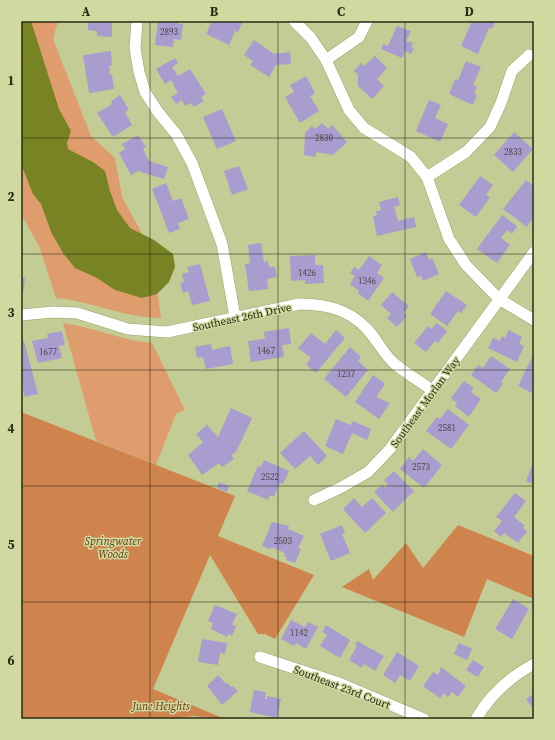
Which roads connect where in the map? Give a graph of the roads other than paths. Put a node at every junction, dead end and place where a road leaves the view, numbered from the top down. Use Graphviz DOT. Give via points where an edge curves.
graph roads {
  1 [pos="138,21"];
  2 [pos="294,21"];
  3 [pos="367,21"];
  4 [pos="529,55"];
  5 [pos="326,60"];
  6 [pos="427,177"];
  7 [pos="534,252"];
  8 [pos="499,299"];
  9 [pos="21,315"];
  10 [pos="235,317"];
  11 [pos="534,320"];
  12 [pos="433,391"];
  13 [pos="314,500"];
  14 [pos="260,657"];
  15 [pos="534,664"];
  16 [pos="424,719"];
  17 [pos="476,719"];
  1 -- 10 [label="street" via="135,48 145,92 176,134 192,163 222,244"];
  2 -- 5 [label="street" via="311,38"];
  3 -- 5 [label="street" via="359,37"];
  4 -- 6 [label="street" via="512,71 490,127 466,152"];
  5 -- 6 [label="street" via="349,110 364,128 411,158"];
  6 -- 8 [label="street" via="449,238 466,265"];
  7 -- 8 [label="street, Southeast Morlan Way"];
  8 -- 11 [label="street"];
  8 -- 12 [label="street, Southeast Morlan Way"];
  9 -- 10 [label="street, Southeast 26th Drive" via="77,313 128,329 167,332"];
  10 -- 12 [label="street, Southeast 26th Drive" via="299,304 320,304 336,308 366,328 395,364"];
  12 -- 13 [label="street, Southeast Morlan Way" via="400,438 368,472"];
  14 -- 16 [label="street, Southeast 23rd Court" via="339,683"];
  15 -- 17 [label="street" via="497,691"];
}
